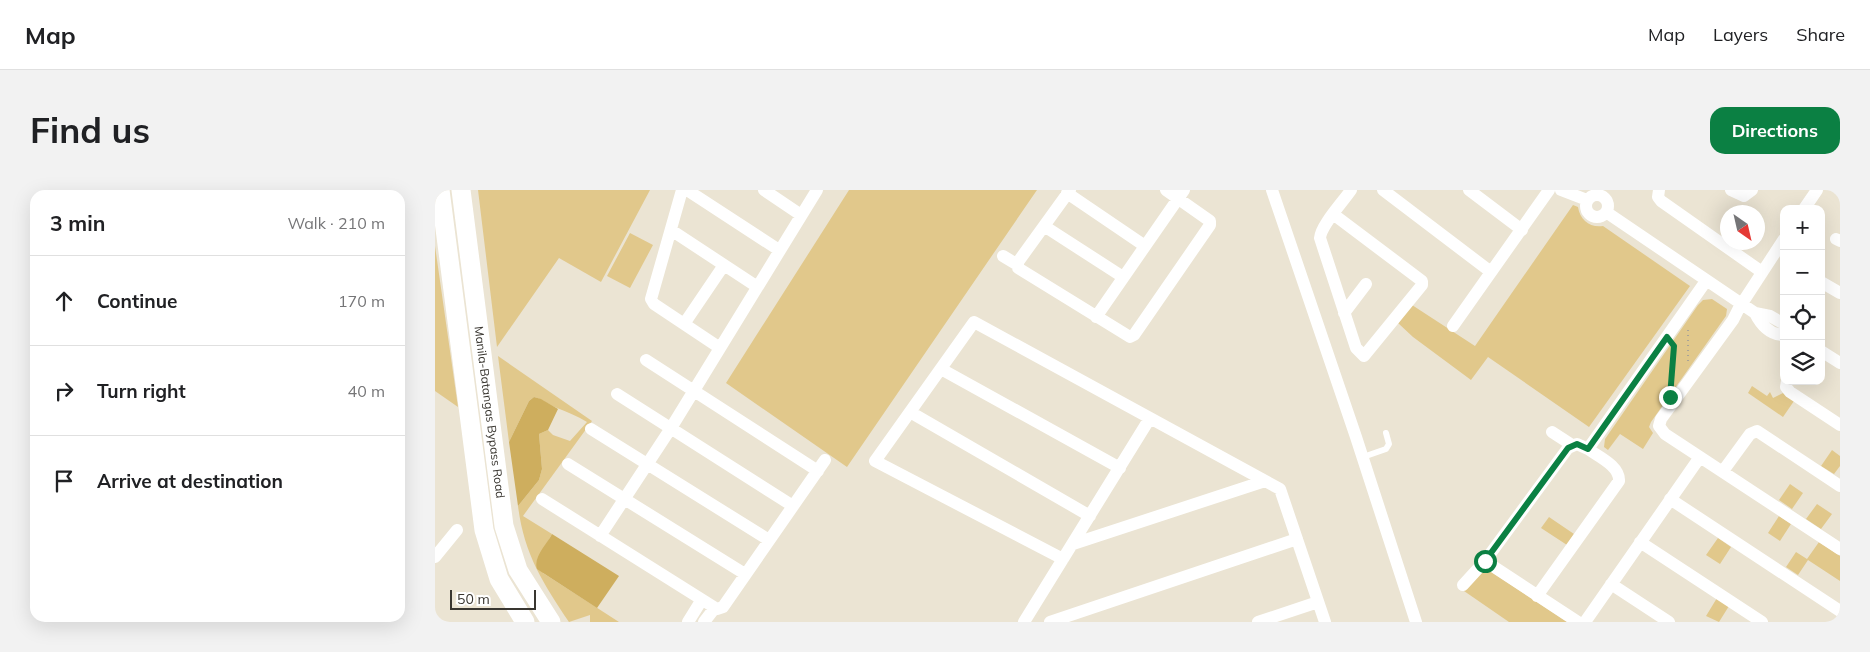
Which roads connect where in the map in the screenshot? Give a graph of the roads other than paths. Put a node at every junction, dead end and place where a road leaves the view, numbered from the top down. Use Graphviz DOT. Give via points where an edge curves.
graph roads {
  1 [pos="440,190"];
  2 [pos="461,190"];
  3 [pos="682,190"];
  4 [pos="687,190"];
  5 [pos="764,190"];
  6 [pos="817,190"];
  7 [pos="1165,190"];
  8 [pos="1272,190"];
  9 [pos="1351,190"];
  10 [pos="1383,190"];
  11 [pos="1469,190"];
  12 [pos="1549,190"];
  13 [pos="1561,190"];
  14 [pos="1659,190"];
  15 [pos="1731,190"];
  16 [pos="1752,190"];
  17 [pos="1817,190"];
  18 [pos="1069,192"];
  19 [pos="1181,194"];
  20 [pos="1607,194"];
  21 [pos="1587,200"];
  22 [pos="1807,205"];
  23 [pos="1606,212"];
  24 [pos="1333,214"];
  25 [pos="801,215"];
  26 [pos="1044,226"];
  27 [pos="671,230"];
  28 [pos="1522,230"];
  29 [pos="1145,246"];
  30 [pos="779,250"];
  31 [pos="1003,256"];
  32 [pos="1779,258"];
  33 [pos="724,265"];
  34 [pos="1018,265"];
  35 [pos="1491,272"];
  36 [pos="1762,272"];
  37 [pos="1123,277"];
  38 [pos="1706,281"];
  39 [pos="1366,284"];
  40 [pos="1825,284"];
  41 [pos="756,286"];
  42 [pos="1840,293"];
  43 [pos="1741,304"];
  44 [pos="1344,313"];
  45 [pos="1755,313"];
  46 [pos="1096,317"];
  47 [pos="1780,322"];
  48 [pos="685,324"];
  49 [pos="1453,326"];
  50 [pos="1780,335"];
  51 [pos="1133,336"];
  52 [pos="720,348"];
  53 [pos="1124,348"];
  54 [pos="1825,354"];
  55 [pos="646,360"];
  56 [pos="1840,363"];
  57 [pos="941,369"];
  58 [pos="1786,385"];
  59 [pos="694,390"];
  60 [pos="617,394"];
  61 [pos="910,412"];
  62 [pos="1150,418"];
  63 [pos="1840,426"];
  64 [pos="591,428"];
  65 [pos="671,428"];
  66 [pos="1552,432"];
  67 [pos="1386,433"];
  68 [pos="1572,445"];
  69 [pos="1588,449"];
  70 [pos="1363,457"];
  71 [pos="1699,457"];
  72 [pos="568,464"];
  73 [pos="646,464"];
  74 [pos="1119,468"];
  75 [pos="1723,471"];
  76 [pos="1265,481"];
  77 [pos="1840,486"];
  78 [pos="542,499"];
  79 [pos="1671,499"];
  80 [pos="624,500"];
  81 [pos="793,506"];
  82 [pos="1090,516"];
  83 [pos="457,530"];
  84 [pos="600,536"];
  85 [pos="1297,539"];
  86 [pos="769,540"];
  87 [pos="1640,542"];
  88 [pos="1073,544"];
  89 [pos="1840,549"];
  90 [pos="435,557"];
  91 [pos="1063,559"];
  92 [pos="1485,561"];
  93 [pos="745,574"];
  94 [pos="1611,584"];
  95 [pos="1463,585"];
  96 [pos="1537,596"];
  97 [pos="701,600"];
  98 [pos="1318,602"];
  99 [pos="714,609"];
  100 [pos="1840,611"];
  101 [pos="525,622"];
  102 [pos="551,622"];
  103 [pos="688,622"];
  104 [pos="704,622"];
  105 [pos="1024,622"];
  106 [pos="1051,622"];
  107 [pos="1258,622"];
  108 [pos="1325,622"];
  109 [pos="1416,622"];
  110 [pos="1578,622"];
  111 [pos="1585,622"];
  112 [pos="1669,622"];
  113 [pos="1762,622"];
  1 -- 101 [label="main road, Manila-Batangas Bypass Road" via="484,530 499,579"];
  2 -- 102 [label="main road, Manila-Batangas Bypass Road" via="504,526 518,570"];
  3 -- 27 [label="street"];
  4 -- 30 [label="street"];
  5 -- 25 [label="street"];
  6 -- 25 [label="street"];
  7 -- 19 [label="street"];
  8 -- 70 [label="street"];
  9 -- 24 [label="street"];
  10 -- 35 [label="street"];
  11 -- 28 [label="street"];
  12 -- 28 [label="street"];
  13 -- 21 [label="street"];
  14 -- 36 [label="street" via="1661,201"];
  15 -- 16 [label="street" via="1744,196"];
  17 -- 22 [label="street"];
  18 -- 26 [label="street"];
  18 -- 29 [label="street"];
  19 -- 29 [label="street"];
  19 -- 51 [label="street" via="1210,221 1210,225"];
  20 -- 21 [label="street"];
  20 -- 23 [label="street"];
  21 -- 23 [label="street" via="1590,214 1599,216"];
  23 -- 38 [label="street"];
  24 -- 44 [label="street" via="1320,238"];
  24 -- 44 [label="street" via="1425,283 1365,355 1357,351"];
  25 -- 30 [label="street"];
  26 -- 34 [label="street"];
  26 -- 37 [label="street"];
  27 -- 33 [label="street"];
  27 -- 48 [label="street" via="651,299"];
  28 -- 35 [label="street"];
  29 -- 37 [label="street"];
  30 -- 41 [label="street"];
  31 -- 34 [label="street"];
  32 -- 36 [label="street"];
  33 -- 41 [label="street"];
  33 -- 48 [label="street"];
  34 -- 46 [label="street" via="1022,273"];
  35 -- 49 [label="street"];
  36 -- 43 [label="street"];
  37 -- 46 [label="street"];
  38 -- 43 [label="street"];
  38 -- 69 [label="street"];
  39 -- 44 [label="street"];
  40 -- 42 [label="street"];
  41 -- 52 [label="street"];
  43 -- 45 [label="street"];
  43 -- 71 [label="street" via="1734,319 1661,419 1659,428"];
  45 -- 47 [label="street"];
  45 -- 50 [label="street" via="1765,328"];
  46 -- 51 [label="street"];
  48 -- 52 [label="street"];
  51 -- 53 [label="street"];
  52 -- 59 [label="street"];
  54 -- 56 [label="street"];
  55 -- 59 [label="street"];
  57 -- 61 [label="street"];
  57 -- 62 [label="street" via="974,322"];
  57 -- 74 [label="street"];
  58 -- 63 [label="street" via="1791,392"];
  59 -- 65 [label="street"];
  59 -- 81 [label="street" via="821,465"];
  60 -- 65 [label="street"];
  61 -- 82 [label="street"];
  61 -- 91 [label="street" via="875,461"];
  62 -- 74 [label="street"];
  62 -- 76 [label="street"];
  64 -- 73 [label="street"];
  65 -- 73 [label="street"];
  65 -- 81 [label="street"];
  66 -- 68 [label="street"];
  67 -- 70 [label="lane" via="1389,442 1386,449"];
  68 -- 69 [label="street" via="1579,444"];
  68 -- 92 [label="street"];
  69 -- 96 [label="street" via="1614,468 1619,481"];
  70 -- 109 [label="street"];
  71 -- 75 [label="street"];
  71 -- 79 [label="street"];
  72 -- 80 [label="street"];
  73 -- 80 [label="street"];
  73 -- 86 [label="street"];
  74 -- 82 [label="street"];
  75 -- 77 [label="street" via="1750,434 1757,431"];
  75 -- 89 [label="street"];
  76 -- 85 [label="street" via="1280,489"];
  76 -- 88 [label="street"];
  78 -- 84 [label="street"];
  79 -- 87 [label="street"];
  79 -- 100 [label="street"];
  80 -- 84 [label="street"];
  80 -- 93 [label="street"];
  81 -- 86 [label="street"];
  82 -- 88 [label="street"];
  83 -- 90 [label="street"];
  84 -- 97 [label="street"];
  85 -- 98 [label="street"];
  85 -- 106 [label="street"];
  86 -- 93 [label="street"];
  87 -- 94 [label="street"];
  87 -- 113 [label="street"];
  88 -- 91 [label="street"];
  91 -- 105 [label="street"];
  92 -- 95 [label="street"];
  92 -- 96 [label="street"];
  93 -- 99 [label="street" via="723,607"];
  94 -- 111 [label="street"];
  94 -- 112 [label="street"];
  96 -- 110 [label="street"];
  97 -- 99 [label="street"];
  97 -- 103 [label="street"];
  98 -- 107 [label="street"];
  98 -- 108 [label="street"];
  99 -- 104 [label="street"];
}
